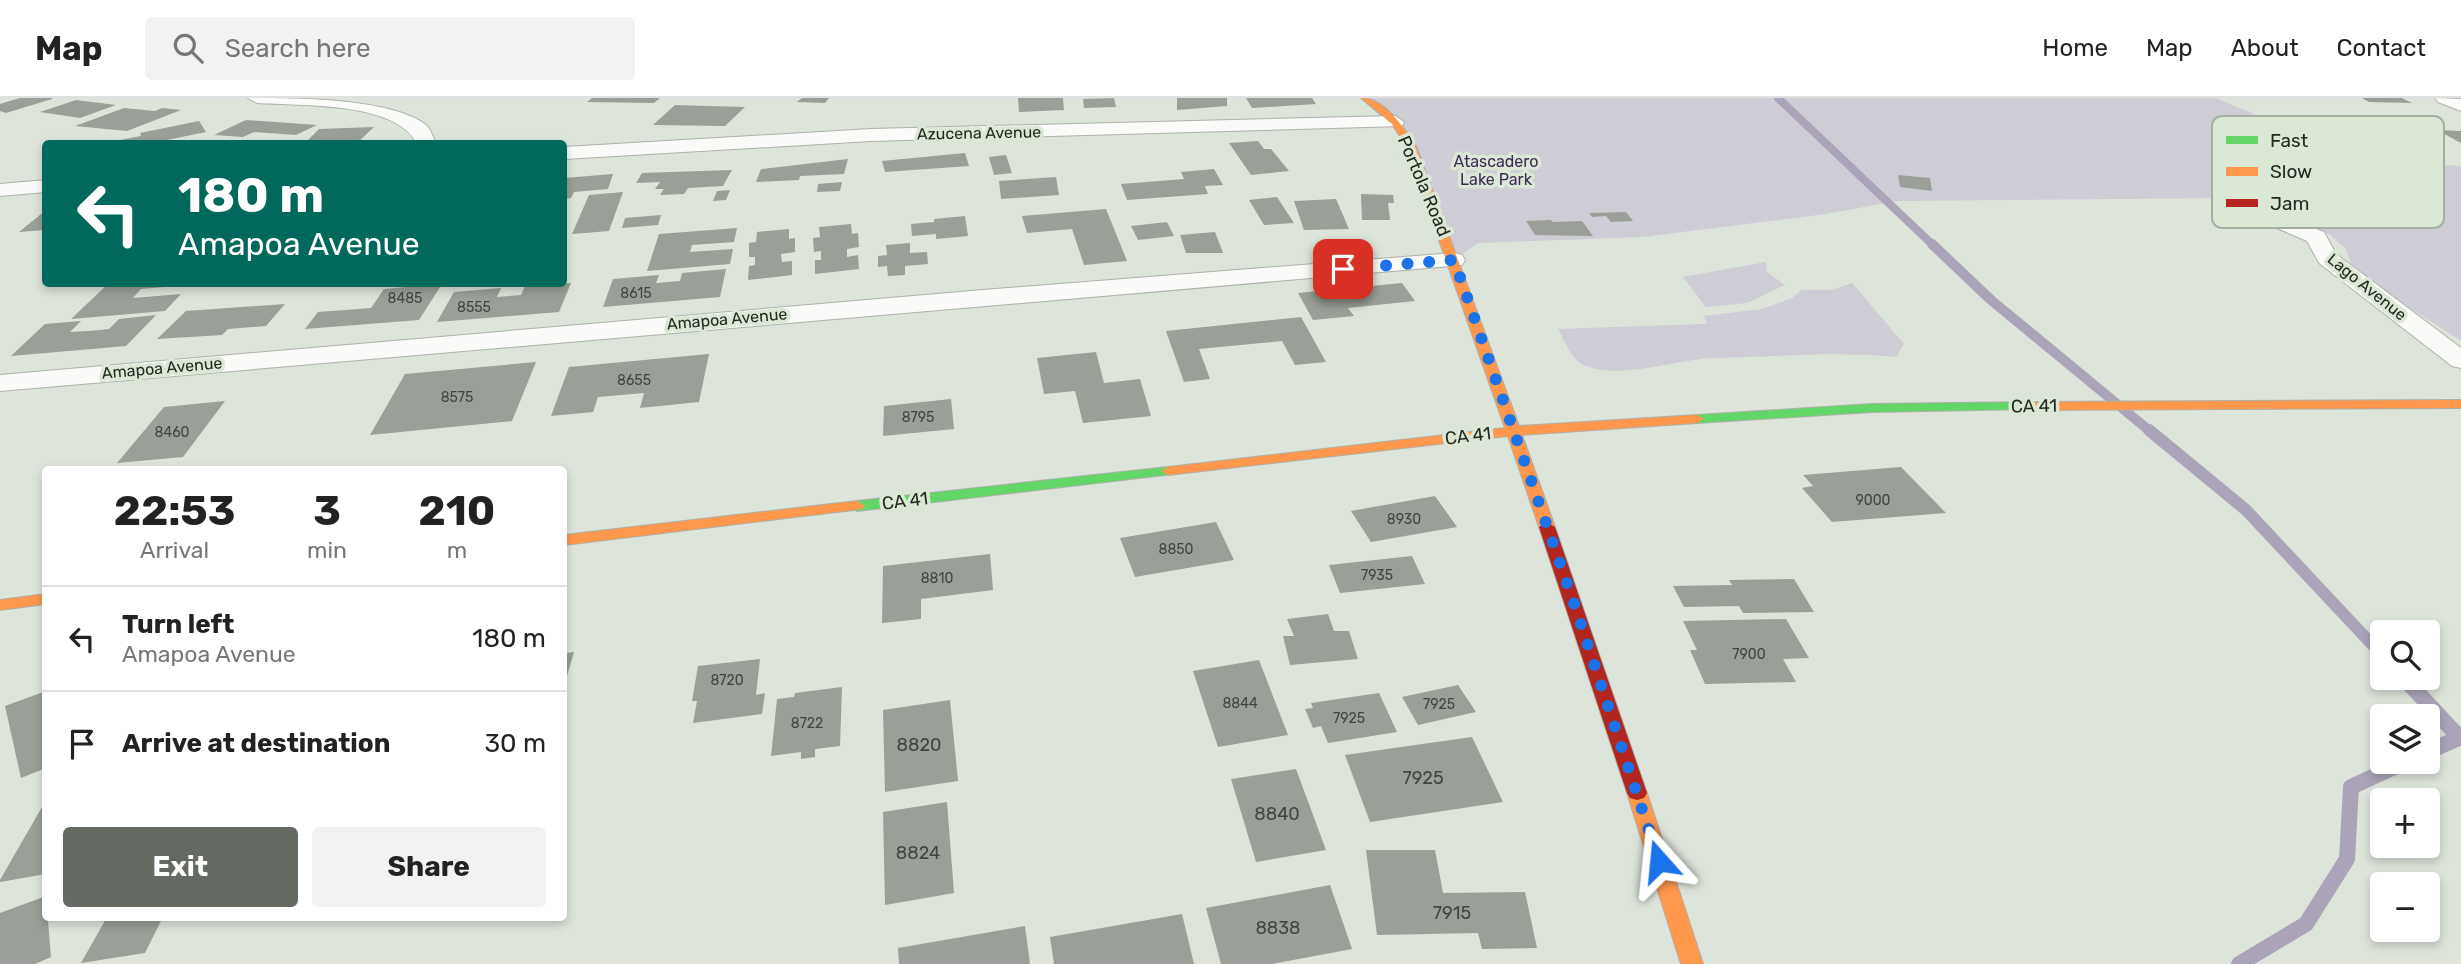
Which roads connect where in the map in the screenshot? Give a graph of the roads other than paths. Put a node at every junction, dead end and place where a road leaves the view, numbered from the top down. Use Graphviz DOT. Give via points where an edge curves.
graph roads {
  1 [pos="257,98"];
  2 [pos="1365,98"];
  3 [pos="2444,98"];
  4 [pos="2461,106"];
  5 [pos="1395,122"];
  6 [pos="426,140"];
  7 [pos="567,153"];
  8 [pos="42,187"];
  9 [pos="0,190"];
  10 [pos="2294,228"];
  11 [pos="1454,260"];
  12 [pos="2461,360"];
  13 [pos="0,383"];
  14 [pos="2461,404"];
  15 [pos="1515,431"];
  16 [pos="567,540"];
  17 [pos="42,600"];
  18 [pos="0,605"];
  19 [pos="1692,964"];
  1 -- 6 [label="street" via="345,104 395,114 422,129"];
  2 -- 5 [label="main road, Portola Road"];
  3 -- 4 [label="street"];
  5 -- 7 [label="street, Azucena Avenue" via="871,135"];
  5 -- 11 [label="main road, Portola Road" via="1411,146"];
  8 -- 9 [label="street"];
  10 -- 12 [label="street, Lago Avenue" via="2316,237 2327,258"];
  11 -- 13 [label="street, Amapoa Avenue"];
  11 -- 15 [label="main road, Portola Road"];
  14 -- 15 [label="main road, CA 41 / CA 41" via="1872,408"];
  15 -- 16 [label="main road, CA 41 / CA 41"];
  15 -- 19 [label="main road, Portola Road"];
  17 -- 18 [label="main road"];
}
